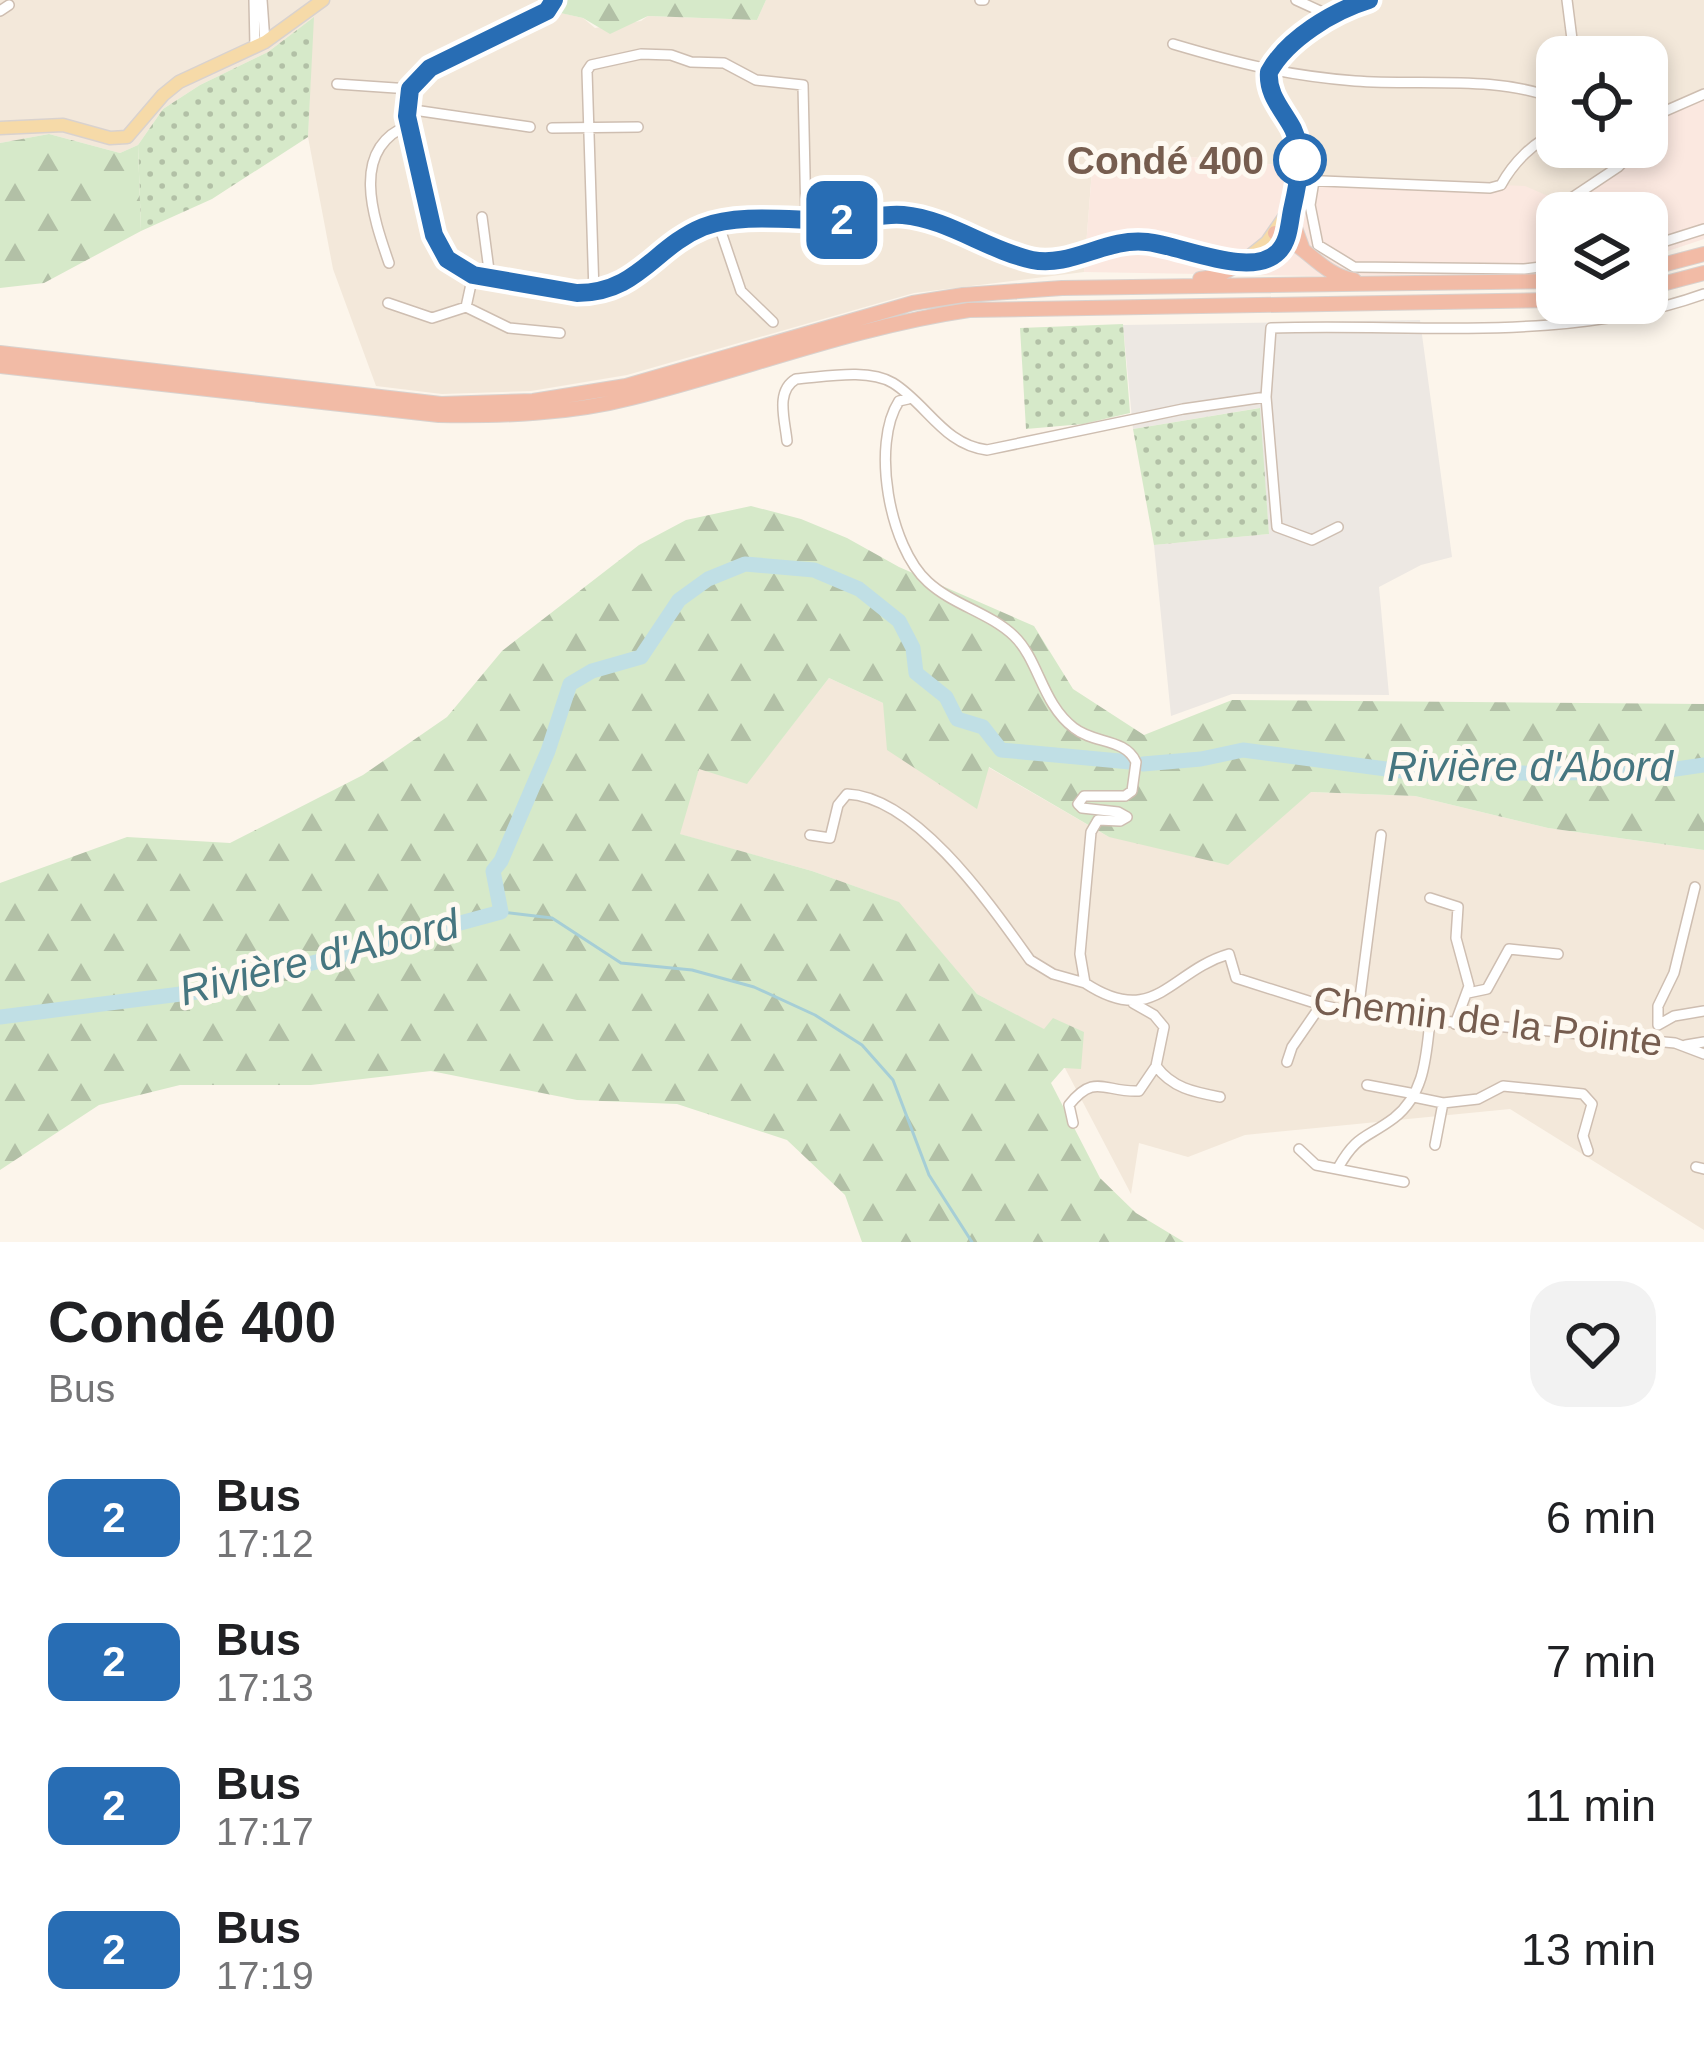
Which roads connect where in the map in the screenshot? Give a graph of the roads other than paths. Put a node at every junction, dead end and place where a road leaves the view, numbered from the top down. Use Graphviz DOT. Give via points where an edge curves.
graph roads {
  1 [pos="258,0"];
  2 [pos="322,0"];
  3 [pos="554,0"];
  4 [pos="1296,0"];
  5 [pos="1368,0"];
  6 [pos="1567,0"];
  7 [pos="1331,16"];
  8 [pos="1572,36"];
  9 [pos="260,44"];
  10 [pos="1173,44"];
  11 [pos="1269,72"];
  12 [pos="337,84"];
  13 [pos="410,89"];
  14 [pos="1536,92"];
  15 [pos="1704,94"];
  16 [pos="407,109"];
  17 [pos="1668,110"];
  18 [pos="409,124"];
  19 [pos="530,127"];
  20 [pos="0,128"];
  21 [pos="552,128"];
  22 [pos="589,128"];
  23 [pos="638,128"];
  24 [pos="1536,145"];
  25 [pos="1616,168"];
  26 [pos="1306,181"];
  27 [pos="1580,192"];
  28 [pos="1310,205"];
  29 [pos="1292,210"];
  30 [pos="482,217"];
  31 [pos="806,220"];
  32 [pos="718,223"];
  33 [pos="1704,229"];
  34 [pos="1281,235"];
  35 [pos="1668,241"];
  36 [pos="1301,247"];
  37 [pos="1704,254"];
  38 [pos="389,263"];
  39 [pos="1668,263"];
  40 [pos="1240,264"];
  41 [pos="1536,267"];
  42 [pos="1704,274"];
  43 [pos="473,275"];
  44 [pos="490,278"];
  45 [pos="1536,282"];
  46 [pos="1536,282"];
  47 [pos="1668,283"];
  48 [pos="1062,288"];
  49 [pos="594,293"];
  50 [pos="1704,294"];
  51 [pos="1536,300"];
  52 [pos="388,303"];
  53 [pos="466,307"];
  54 [pos="773,322"];
  55 [pos="560,333"];
  56 [pos="0,353"];
  57 [pos="0,366"];
  58 [pos="1266,397"];
  59 [pos="908,399"];
  60 [pos="787,441"];
  61 [pos="1338,527"];
  62 [pos="810,835"];
  63 [pos="1381,835"];
  64 [pos="1695,887"];
  65 [pos="1430,898"];
  66 [pos="1558,953"];
  67 [pos="1085,983"];
  68 [pos="1468,993"];
  69 [pos="1129,1000"];
  70 [pos="1321,1005"];
  71 [pos="1704,1011"];
  72 [pos="1358,1013"];
  73 [pos="1430,1021"];
  74 [pos="1455,1024"];
  75 [pos="1658,1025"];
  76 [pos="1652,1041"];
  77 [pos="1704,1042"];
  78 [pos="1686,1045"];
  79 [pos="1704,1054"];
  80 [pos="1287,1062"];
  81 [pos="1156,1066"];
  82 [pos="1366,1085"];
  83 [pos="1414,1096"];
  84 [pos="1220,1097"];
  85 [pos="1443,1102"];
  86 [pos="1072,1123"];
  87 [pos="1435,1145"];
  88 [pos="1299,1149"];
  89 [pos="1588,1151"];
  90 [pos="1337,1168"];
  91 [pos="1404,1182"];
  1 -- 9 [label="street"];
  2 -- 9 [label="main road"];
  3 -- 13 [label="main road" via="547,11 430,68"];
  4 -- 7 [label="street"];
  5 -- 7 [label="main road"];
  6 -- 8 [label="street"];
  7 -- 11 [label="main road"];
  9 -- 20 [label="main road" via="179,82 127,137 63,124"];
  10 -- 11 [label="street"];
  11 -- 14 [label="street"];
  11 -- 26 [label="main road"];
  12 -- 13 [label="street"];
  13 -- 16 [label="main road"];
  15 -- 17 [label="street"];
  16 -- 18 [label="main road"];
  16 -- 19 [label="street"];
  18 -- 38 [label="street" via="387,136 370,173"];
  18 -- 43 [label="main road" via="434,235 447,259"];
  21 -- 22 [label="street"];
  22 -- 23 [label="street"];
  22 -- 31 [label="street" via="588,69 641,54 718,62 756,80 801,84"];
  22 -- 49 [label="street"];
  24 -- 26 [label="street" via="1490,188"];
  25 -- 27 [label="street"];
  26 -- 28 [label="street"];
  26 -- 29 [label="main road"];
  28 -- 29 [label="street"];
  28 -- 41 [label="street" via="1318,245 1354,267"];
  29 -- 34 [label="main road"];
  29 -- 36 [label="highway"];
  30 -- 44 [label="street"];
  31 -- 32 [label="main road"];
  31 -- 40 [label="main road" via="899,214 1046,262 1132,241"];
  32 -- 49 [label="main road" via="689,234 625,283"];
  32 -- 54 [label="street" via="741,290"];
  33 -- 35 [label="street"];
  34 -- 36 [label="highway"];
  34 -- 40 [label="main road" via="1268,260"];
  36 -- 45 [label="highway" via="1328,271 1359,281"];
  37 -- 39 [label="highway"];
  40 -- 48 [label="highway" via="1214,277"];
  42 -- 47 [label="highway"];
  43 -- 44 [label="main road"];
  43 -- 53 [label="street"];
  44 -- 49 [label="main road"];
  46 -- 48 [label="highway"];
  48 -- 56 [label="highway" via="913,303 626,386 510,402 441,404"];
  50 -- 58 [label="street" via="1523,328 1271,328"];
  51 -- 57 [label="highway" via="969,310 873,328 629,399 508,415 439,415"];
  52 -- 53 [label="street" via="432,318"];
  53 -- 55 [label="street" via="509,328"];
  58 -- 59 [label="street" via="987,449 952,436"];
  58 -- 61 [label="street" via="1277,526 1312,540"];
  59 -- 60 [label="street" via="881,378 796,379 783,394"];
  59 -- 67 [label="street" via="890,416 885,464 897,527 915,566 1018,640 1044,692 1075,729 1125,747 1136,762 1125,796 1084,796 1078,803 1127,817 1098,820 1091,832 1080,954"];
  62 -- 67 [label="street" via="830,838 847,794 885,807 926,834 1030,960"];
  63 -- 72 [label="street"];
  64 -- 75 [label="street"];
  65 -- 68 [label="street" via="1458,907"];
  66 -- 68 [label="street" via="1509,949 1487,989"];
  67 -- 69 [label="street"];
  68 -- 74 [label="street"];
  69 -- 70 [label="street, Chemin de la Pointe" via="1154,998 1228,954 1236,978"];
  69 -- 81 [label="street" via="1164,1027"];
  70 -- 72 [label="street, Chemin de la Pointe"];
  70 -- 80 [label="street"];
  71 -- 75 [label="street"];
  72 -- 73 [label="street, Chemin de la Pointe"];
  73 -- 74 [label="street, Chemin de la Pointe"];
  73 -- 83 [label="street"];
  74 -- 76 [label="street, Chemin de la Pointe"];
  75 -- 76 [label="street"];
  76 -- 78 [label="street, Chemin de la Pointe"];
  77 -- 78 [label="street"];
  78 -- 79 [label="street, Chemin de la Pointe"];
  81 -- 84 [label="street" via="1180,1087"];
  81 -- 86 [label="street" via="1139,1091 1083,1089 1070,1105"];
  82 -- 83 [label="street"];
  83 -- 85 [label="street"];
  83 -- 90 [label="street" via="1358,1137"];
  85 -- 87 [label="street"];
  85 -- 89 [label="street" via="1503,1087 1583,1094 1592,1104 1583,1136"];
  88 -- 90 [label="street" via="1316,1165"];
  90 -- 91 [label="street"];
}
